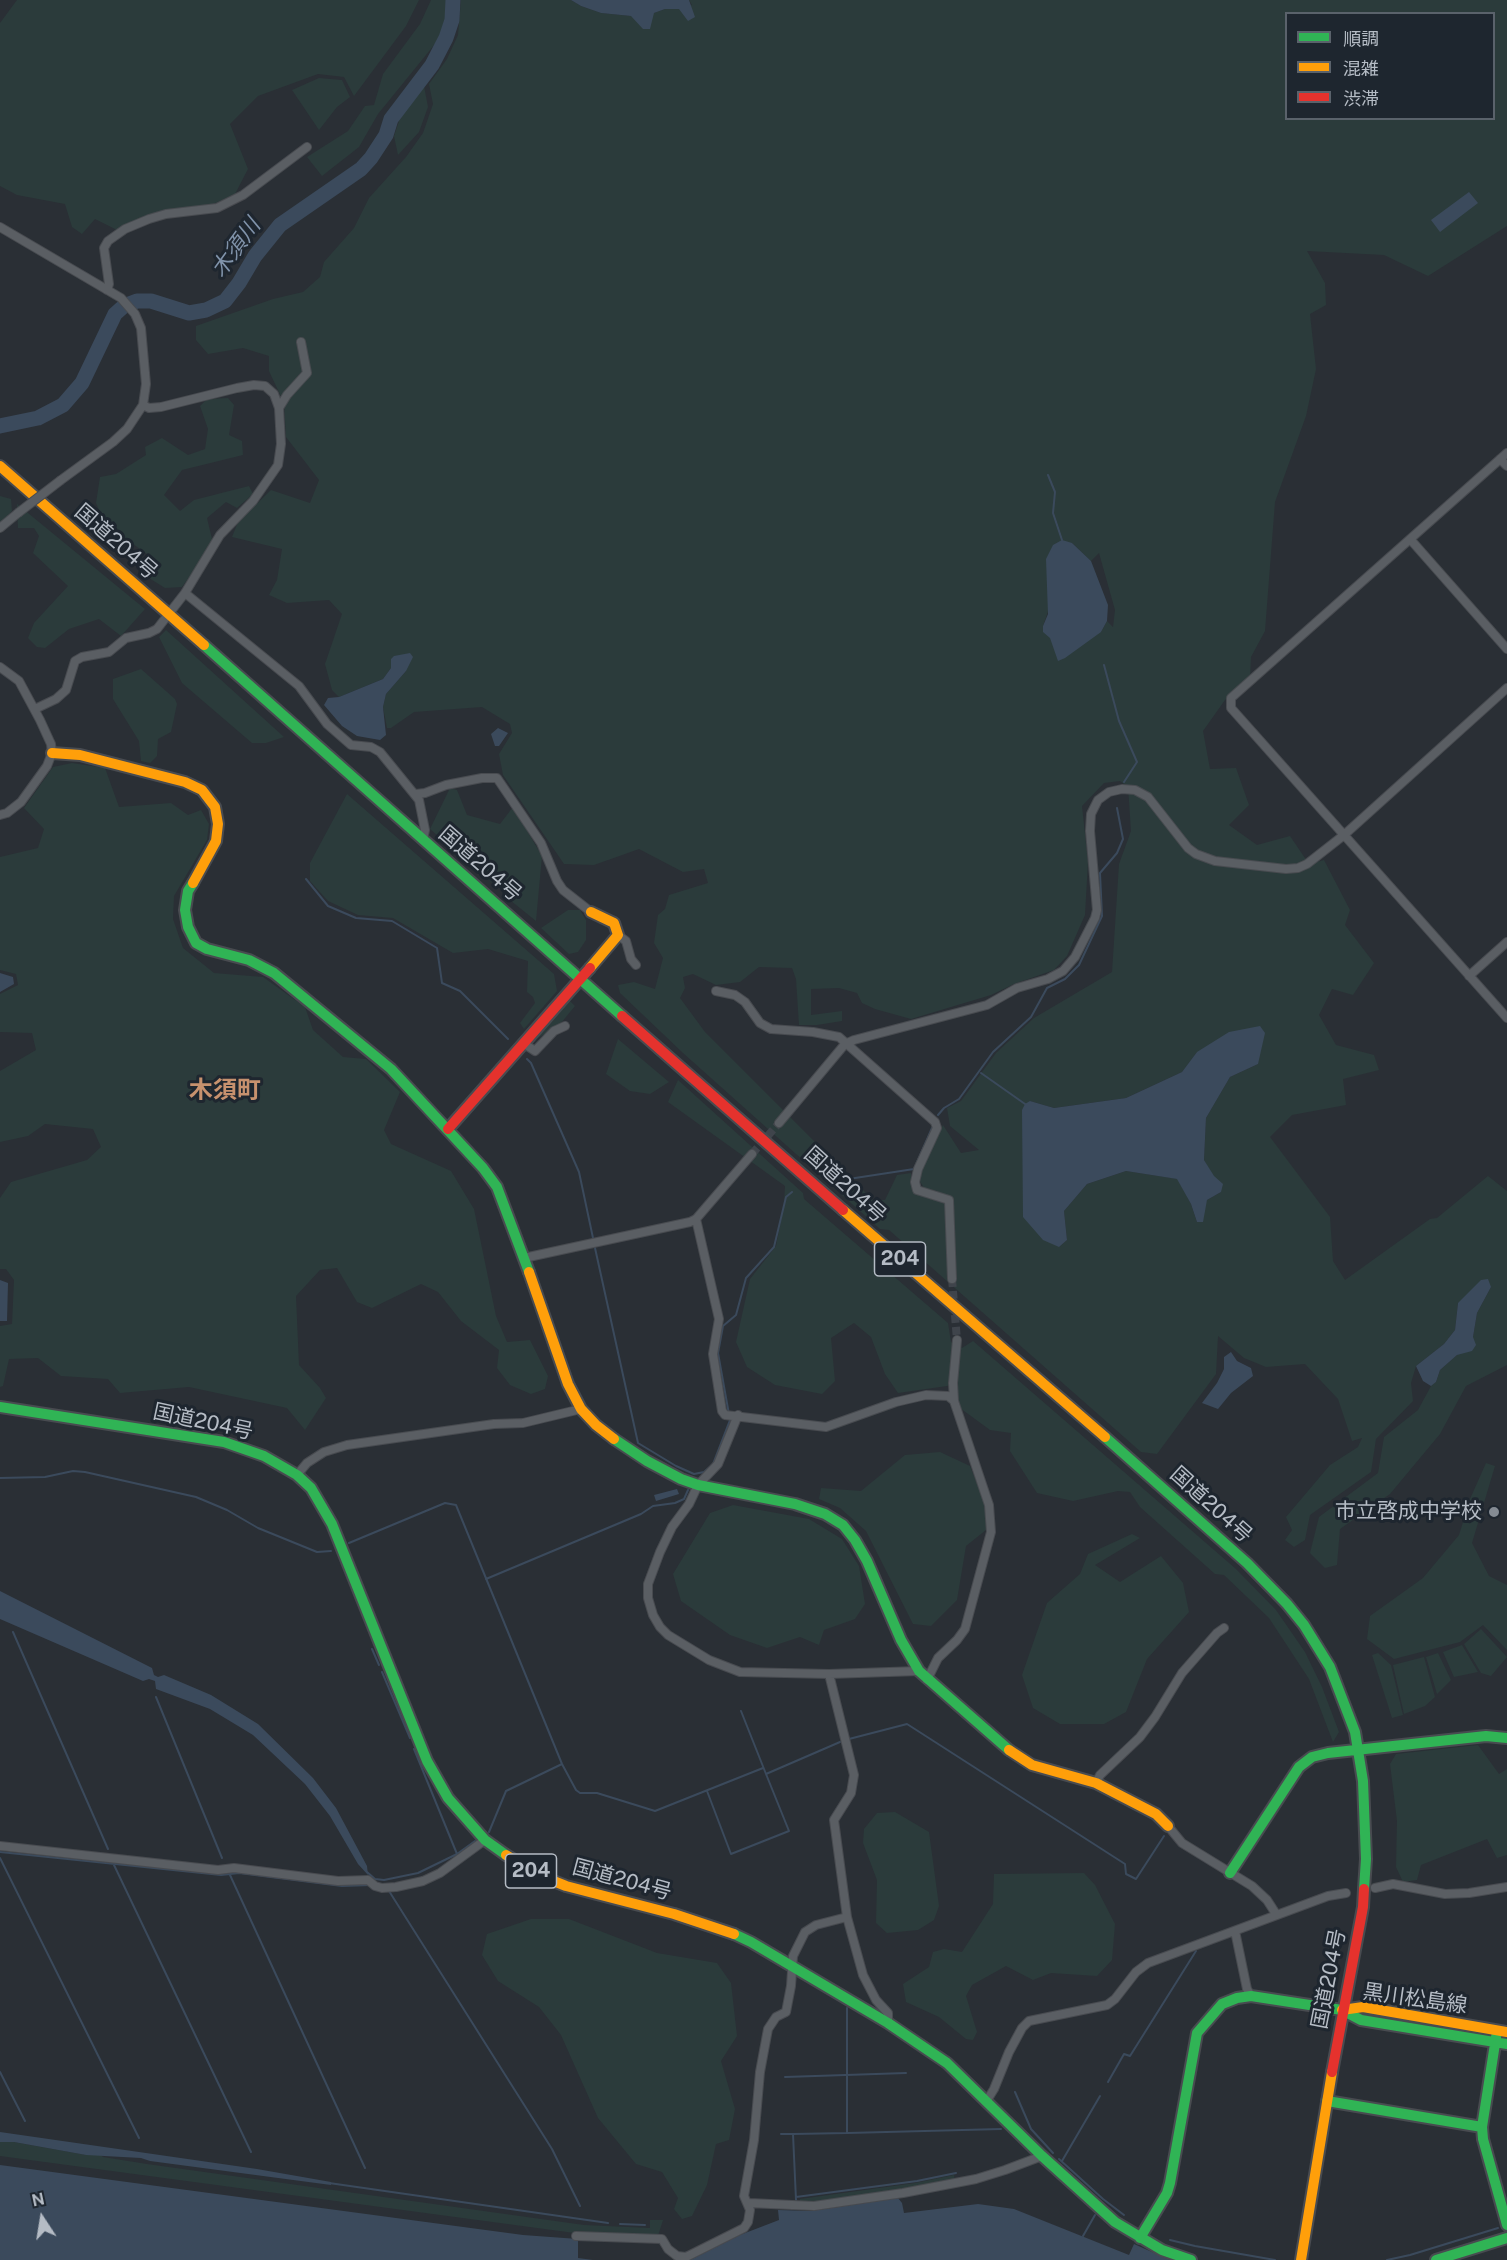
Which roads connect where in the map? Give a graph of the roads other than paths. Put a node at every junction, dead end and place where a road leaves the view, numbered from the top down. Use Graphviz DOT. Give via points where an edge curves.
graph roads {
  1 [pos="307,147"];
  2 [pos="0,227"];
  3 [pos="108,290"];
  4 [pos="301,342"];
  5 [pos="143,405"];
  6 [pos="279,408"];
  7 [pos="1507,453"];
  8 [pos="1500,459"];
  9 [pos="0,466"];
  10 [pos="1507,466"];
  11 [pos="0,528"];
  12 [pos="1410,539"];
  13 [pos="186,593"];
  14 [pos="169,613"];
  15 [pos="1507,649"];
  16 [pos="0,667"];
  17 [pos="1507,688"];
  18 [pos="35,709"];
  19 [pos="52,753"];
  20 [pos="416,794"];
  21 [pos="0,815"];
  22 [pos="1344,835"];
  23 [pos="423,840"];
  24 [pos="591,912"];
  25 [pos="618,935"];
  26 [pos="1507,942"];
  27 [pos="636,966"];
  28 [pos="1469,976"];
  29 [pos="581,978"];
  30 [pos="716,991"];
  31 [pos="1507,1018"];
  32 [pos="565,1026"];
  33 [pos="523,1043"];
  34 [pos="845,1044"];
  35 [pos="779,1123"];
  36 [pos="448,1129"];
  37 [pos="752,1154"];
  38 [pos="696,1219"];
  39 [pos="524,1258"];
  40 [pos="952,1279"];
  41 [pos="957,1340"];
  42 [pos="954,1401"];
  43 [pos="0,1407"];
  44 [pos="581,1409"];
  45 [pos="732,1415"];
  46 [pos="297,1475"];
  47 [pos="698,1485"];
  48 [pos="1224,1628"];
  49 [pos="919,1671"];
  50 [pos="829,1674"];
  51 [pos="927,1680"];
  52 [pos="1507,1738"];
  53 [pos="1359,1751"];
  54 [pos="1096,1783"];
  55 [pos="1168,1826"];
  56 [pos="485,1840"];
  57 [pos="0,1846"];
  58 [pos="1230,1873"];
  59 [pos="1375,1887"];
  60 [pos="1507,1887"];
  61 [pos="1346,1893"];
  62 [pos="1276,1914"];
  63 [pos="848,1917"];
  64 [pos="1235,1931"];
  65 [pos="792,1965"];
  66 [pos="1251,1996"];
  67 [pos="1342,2010"];
  68 [pos="888,2023"];
  69 [pos="1500,2035"];
  70 [pos="1507,2043"];
  71 [pos="1327,2101"];
  72 [pos="986,2102"];
  73 [pos="1482,2127"];
  74 [pos="1042,2156"];
  75 [pos="748,2203"];
  76 [pos="1507,2225"];
  77 [pos="576,2236"];
  78 [pos="1140,2238"];
  79 [pos="1507,2238"];
  80 [pos="1191,2260"];
  81 [pos="1301,2260"];
  82 [pos="1436,2260"];
  1 -- 3 [label="street" via="243,195 217,208 149,219 108,241 104,248"];
  2 -- 3 [label="street"];
  3 -- 5 [label="street" via="135,314 141,328 146,384"];
  4 -- 6 [label="street" via="307,373"];
  5 -- 6 [label="street" via="161,407 254,385 274,394"];
  5 -- 11 [label="street, bridge" via="113,442"];
  6 -- 13 [label="street" via="278,465 253,501 220,535"];
  7 -- 8 [label="street"];
  8 -- 10 [label="street"];
  8 -- 12 [label="street"];
  9 -- 14 [label="main road, 国道204号 / 204"];
  12 -- 15 [label="street"];
  12 -- 22 [label="street" via="1231,698 1232,708"];
  13 -- 14 [label="street"];
  13 -- 20 [label="street" via="299,686 327,724 351,744 380,752"];
  14 -- 18 [label="street" via="157,629 126,638 109,652 75,661 66,690"];
  14 -- 23 [label="main road, 国道204号 / 204"];
  16 -- 18 [label="street" via="19,681"];
  17 -- 22 [label="street"];
  18 -- 19 [label="street"];
  19 -- 21 [label="street" via="21,802"];
  19 -- 36 [label="main road" via="80,755 185,782 202,790 215,807 218,824 216,841 188,891 185,910 196,943 249,960 274,974 392,1069"];
  20 -- 23 [label="street" via="425,830"];
  20 -- 24 [label="street" via="446,785 497,778 541,843 563,890"];
  22 -- 28 [label="street"];
  22 -- 34 [label="street" via="1298,868 1215,861 1188,848 1148,797 1135,790 1109,792 1098,800 1091,814 1095,918 1075,957 1063,970 987,1005"];
  23 -- 29 [label="main road, 国道204号 / 204"];
  24 -- 25 [label="main road" via="614,923"];
  25 -- 27 [label="street" via="626,941"];
  25 -- 29 [label="main road"];
  26 -- 28 [label="street"];
  28 -- 31 [label="street"];
  29 -- 33 [label="main road"];
  29 -- 53 [label="main road, 国道204号 / 204" via="1267,1583 1304,1625 1330,1667"];
  30 -- 34 [label="street" via="735,995 760,1023 771,1029 839,1037"];
  32 -- 33 [label="street" via="554,1031 535,1051"];
  33 -- 36 [label="main road"];
  34 -- 35 [label="street"];
  34 -- 40 [label="street" via="935,1122 937,1128 915,1182 917,1190 949,1200"];
  36 -- 39 [label="main road" via="497,1187"];
  37 -- 38 [label="street"];
  38 -- 39 [label="street"];
  38 -- 45 [label="street" via="719,1319 713,1354 722,1411"];
  39 -- 44 [label="main road" via="568,1384"];
  41 -- 42 [label="street"];
  42 -- 45 [label="street" via="948,1396 926,1395 826,1427"];
  42 -- 51 [label="street" via="989,1504 991,1532 965,1629 942,1652"];
  43 -- 46 [label="main road, 国道204号 / 204" via="224,1442 264,1456"];
  44 -- 46 [label="street" via="523,1423 347,1445 324,1452"];
  44 -- 47 [label="main road" via="619,1443"];
  45 -- 47 [label="street" via="718,1464"];
  46 -- 56 [label="main road, 国道204号 / 204" via="311,1488 332,1524 427,1761 448,1798"];
  47 -- 49 [label="main road" via="795,1504 843,1525 867,1561 901,1640"];
  47 -- 50 [label="street" via="668,1535 648,1584 648,1598 660,1628 709,1660 740,1672"];
  48 -- 54 [label="street" via="1182,1673 1140,1737"];
  49 -- 50 [label="street"];
  49 -- 51 [label="main road"];
  50 -- 63 [label="street" via="854,1775 850,1793 834,1820"];
  51 -- 54 [label="main road" via="1017,1757"];
  52 -- 53 [label="main road" via="1486,1736"];
  53 -- 58 [label="main road" via="1328,1753 1306,1760"];
  53 -- 67 [label="main road, 国道204号 / 204" via="1366,1881"];
  54 -- 55 [label="main road" via="1156,1814"];
  55 -- 58 [label="street" via="1182,1843"];
  56 -- 57 [label="street" via="440,1873 396,1887 368,1880 338,1881 234,1868 218,1870"];
  56 -- 65 [label="main road, 国道204号 / 204" via="541,1876 706,1923"];
  58 -- 62 [label="street" via="1252,1886"];
  59 -- 60 [label="street" via="1393,1884 1445,1894"];
  61 -- 62 [label="street"];
  62 -- 64 [label="street"];
  63 -- 65 [label="street" via="805,1932"];
  63 -- 68 [label="street" via="863,1975 888,2013"];
  64 -- 66 [label="street"];
  64 -- 72 [label="street" via="1148,1963 1107,2005 1029,2022 1009,2052"];
  65 -- 68 [label="main road, 国道204号 / 204"];
  65 -- 75 [label="street" via="786,2012 776,2017 768,2029 760,2072 744,2196"];
  66 -- 67 [label="main road, 黒川松島線"];
  66 -- 78 [label="main road" via="1222,2004 1197,2033 1170,2183"];
  67 -- 69 [label="main road, 黒川松島線" via="1362,2007"];
  67 -- 71 [label="main road, 国道204号 / 204"];
  68 -- 72 [label="main road, 国道204号 / 204" via="947,2063"];
  69 -- 70 [label="main road, 黒川松島線"];
  69 -- 73 [label="main road"];
  71 -- 73 [label="main road"];
  71 -- 81 [label="main road, 国道204号 / 204"];
  72 -- 74 [label="main road, 国道204号 / 204"];
  73 -- 76 [label="main road"];
  74 -- 75 [label="street" via="976,2179 903,2193 814,2206"];
  74 -- 78 [label="main road, 国道204号 / 204" via="1096,2207"];
  75 -- 77 [label="street" via="748,2222 744,2228 686,2257 677,2256 662,2239"];
  78 -- 80 [label="main road, 国道204号 / 204"];
  79 -- 82 [label="main road"];
}
